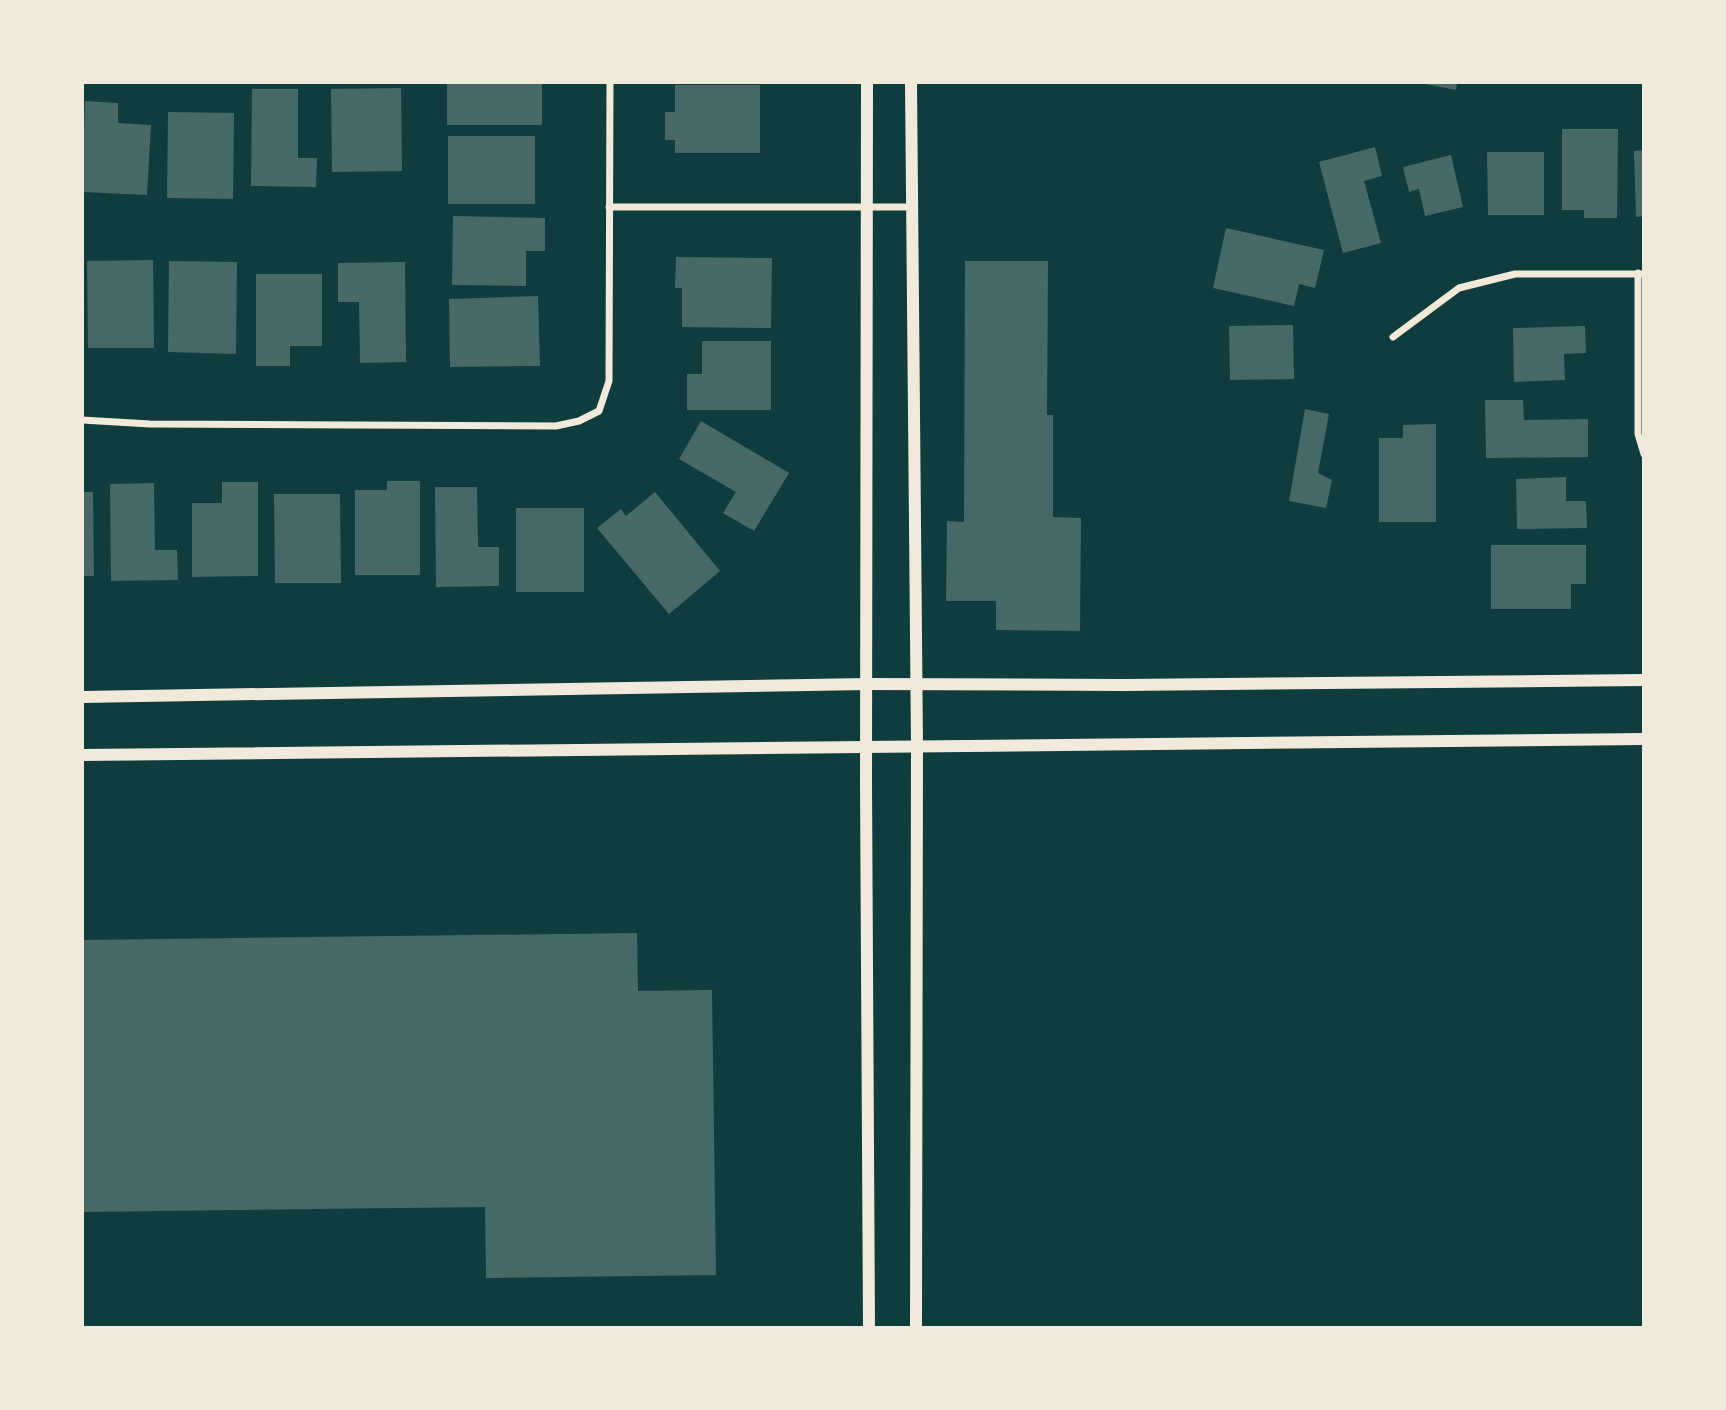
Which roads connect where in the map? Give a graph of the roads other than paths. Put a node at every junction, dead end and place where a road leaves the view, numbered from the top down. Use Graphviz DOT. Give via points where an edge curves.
graph roads {
  1 [pos="610,82"];
  2 [pos="867,82"];
  3 [pos="911,82"];
  4 [pos="609,206"];
  5 [pos="912,206"];
  6 [pos="867,207"];
  7 [pos="1641,274"];
  8 [pos="1393,337"];
  9 [pos="82,420"];
  10 [pos="1644,454"];
  11 [pos="1644,680"];
  12 [pos="868,684"];
  13 [pos="915,685"];
  14 [pos="82,697"];
  15 [pos="1644,739"];
  16 [pos="866,746"];
  17 [pos="916,746"];
  18 [pos="82,755"];
  19 [pos="869,1328"];
  20 [pos="916,1328"];
  1 -- 4 [label="street"];
  2 -- 6 [label="street"];
  3 -- 5 [label="street"];
  4 -- 6 [label="street"];
  4 -- 9 [label="street" via="609,381 599,411 579,421 556,426"];
  5 -- 6 [label="street"];
  5 -- 13 [label="street"];
  6 -- 12 [label="street"];
  7 -- 8 [label="street" via="1515,274 1459,288"];
  7 -- 10 [label="street" via="1638,434"];
  11 -- 13 [label="street"];
  12 -- 13 [label="street"];
  12 -- 14 [label="street"];
  12 -- 16 [label="street"];
  13 -- 17 [label="street"];
  15 -- 17 [label="street"];
  16 -- 17 [label="street"];
  16 -- 18 [label="street"];
  16 -- 19 [label="street"];
  17 -- 20 [label="street"];
}
